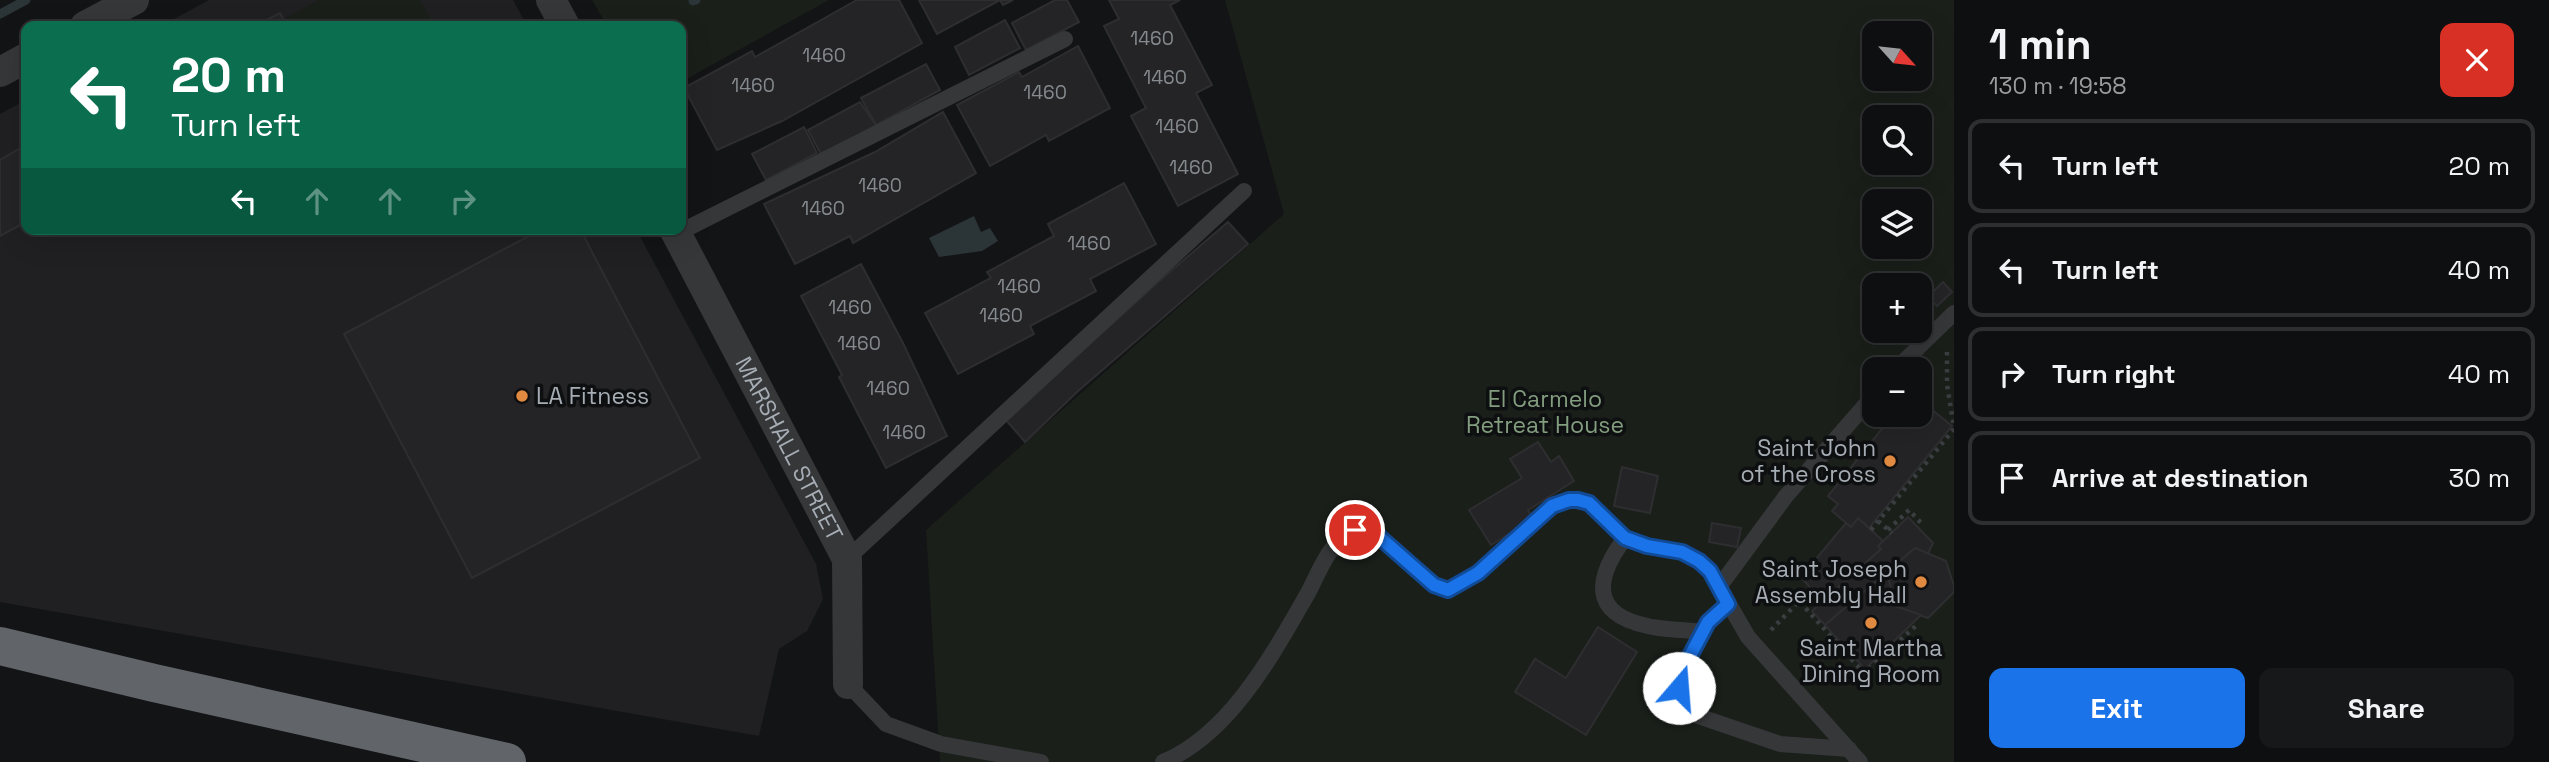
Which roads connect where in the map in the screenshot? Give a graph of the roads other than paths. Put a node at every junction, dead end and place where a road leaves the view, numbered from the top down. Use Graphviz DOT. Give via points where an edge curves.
graph roads {
  1 [pos="134,0"];
  2 [pos="551,0"];
  3 [pos="94,21"];
  4 [pos="562,21"];
  5 [pos="1065,39"];
  6 [pos="21,61"];
  7 [pos="0,72"];
  8 [pos="1244,191"];
  9 [pos="686,227"];
  10 [pos="677,235"];
  11 [pos="1954,313"];
  12 [pos="1908,357"];
  13 [pos="1862,409"];
  14 [pos="1625,538"];
  15 [pos="847,559"];
  16 [pos="1719,587"];
  17 [pos="1728,604"];
  18 [pos="1702,632"];
  19 [pos="0,646"];
  20 [pos="848,684"];
  21 [pos="1849,749"];
  22 [pos="507,762"];
  23 [pos="1041,762"];
  24 [pos="1163,762"];
  25 [pos="1860,762"];
  1 -- 3 [label="street"];
  2 -- 4 [label="street"];
  5 -- 9 [label="lane"];
  6 -- 7 [label="street"];
  8 -- 15 [label="lane"];
  10 -- 15 [label="street, MARSHALL STREET"];
  11 -- 12 [label="lane"];
  13 -- 16 [label="lane" via="1786,496"];
  14 -- 16 [label="lane" via="1691,556 1710,571"];
  14 -- 18 [label="lane" via="1609,559 1604,577 1602,595 1612,612 1659,628"];
  14 -- 24 [label="lane" via="1589,503 1569,500 1552,506 1478,573 1448,590 1434,585 1376,534 1355,530 1332,549 1286,632 1239,700 1212,732"];
  15 -- 20 [label="street, MARSHALL STREET"];
  16 -- 17 [label="lane"];
  17 -- 18 [label="lane"];
  17 -- 21 [label="lane" via="1755,645"];
  18 -- 21 [label="lane" via="1681,673 1679,688 1683,701 1698,716 1780,744"];
  19 -- 22 [label="highway"];
  20 -- 23 [label="lane" via="886,724 941,744"];
  21 -- 25 [label="lane"];
}
